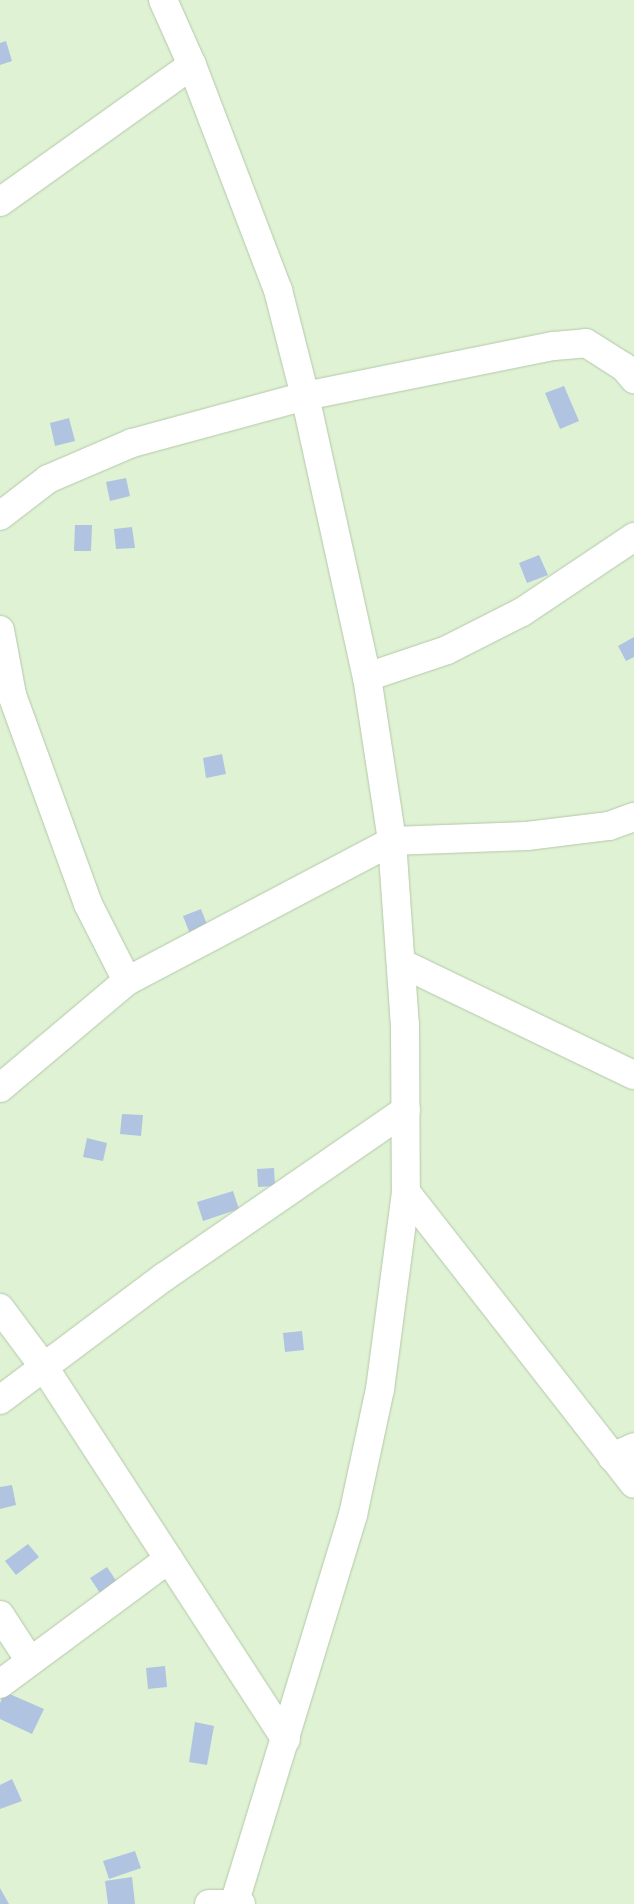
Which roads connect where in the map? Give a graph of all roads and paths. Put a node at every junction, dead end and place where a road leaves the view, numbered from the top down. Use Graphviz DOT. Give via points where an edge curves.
graph roads {
  1 [pos="163,0"];
  2 [pos="192,65"];
  3 [pos="0,202"];
  4 [pos="634,379"];
  5 [pos="305,396"];
  6 [pos="0,516"];
  7 [pos="634,537"];
  8 [pos="0,630"];
  9 [pos="367,677"];
  10 [pos="634,817"];
  11 [pos="392,840"];
  12 [pos="403,964"];
  13 [pos="127,981"];
  14 [pos="634,1075"];
  15 [pos="0,1088"];
  16 [pos="406,1110"];
  17 [pos="406,1192"];
  18 [pos="0,1308"];
  19 [pos="44,1367"];
  20 [pos="0,1400"];
  21 [pos="623,1452"];
  22 [pos="634,1484"];
  23 [pos="169,1559"];
  24 [pos="0,1616"];
  25 [pos="30,1661"];
  26 [pos="0,1684"];
  27 [pos="286,1739"];
  28 [pos="230,1903"];
  1 -- 2 [label="street"];
  2 -- 3 [label="street"];
  2 -- 5 [label="street" via="278,290"];
  4 -- 5 [label="street" via="624,367 586,343 554,346"];
  5 -- 6 [label="street" via="132,443 48,479"];
  5 -- 9 [label="street"];
  7 -- 9 [label="street" via="522,612 447,650"];
  8 -- 13 [label="street" via="12,694 75,869 88,904"];
  9 -- 11 [label="street"];
  10 -- 11 [label="street" via="609,826 527,836"];
  11 -- 12 [label="street"];
  11 -- 13 [label="street"];
  12 -- 14 [label="street"];
  12 -- 16 [label="street"];
  13 -- 15 [label="street"];
  16 -- 17 [label="street"];
  16 -- 19 [label="street" via="164,1277"];
  17 -- 21 [label="street"];
  17 -- 27 [label="street" via="380,1389 353,1515"];
  18 -- 19 [label="street"];
  19 -- 20 [label="street"];
  19 -- 23 [label="street"];
  21 -- 22 [label="street"];
  23 -- 25 [label="street"];
  23 -- 27 [label="street"];
  24 -- 25 [label="street"];
  25 -- 26 [label="street"];
  27 -- 28 [label="street"];
}
